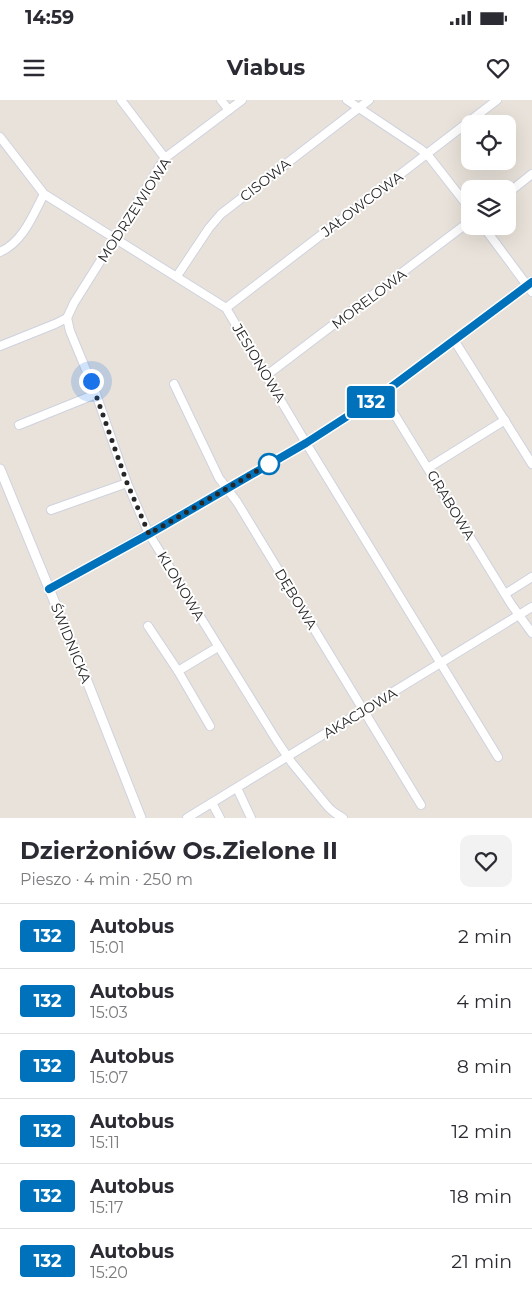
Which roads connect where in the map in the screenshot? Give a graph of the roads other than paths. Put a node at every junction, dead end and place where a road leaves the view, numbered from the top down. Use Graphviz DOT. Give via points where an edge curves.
graph roads {
  1 [pos="121,100"];
  2 [pos="221,100"];
  3 [pos="242,100"];
  4 [pos="347,100"];
  5 [pos="369,100"];
  6 [pos="497,100"];
  7 [pos="359,108"];
  8 [pos="228,110"];
  9 [pos="0,137"];
  10 [pos="427,154"];
  11 [pos="165,158"];
  12 [pos="532,174"];
  13 [pos="516,187"];
  14 [pos="44,194"];
  15 [pos="461,197"];
  16 [pos="461,229"];
  17 [pos="490,235"];
  18 [pos="115,238"];
  19 [pos="0,252"];
  20 [pos="177,276"];
  21 [pos="530,286"];
  22 [pos="226,308"];
  23 [pos="67,318"];
  24 [pos="454,340"];
  25 [pos="0,346"];
  26 [pos="267,375"];
  27 [pos="174,384"];
  28 [pos="96,394"];
  29 [pos="382,394"];
  30 [pos="505,420"];
  31 [pos="19,425"];
  32 [pos="306,443"];
  33 [pos="532,464"];
  34 [pos="428,468"];
  35 [pos="0,469"];
  36 [pos="127,483"];
  37 [pos="226,489"];
  38 [pos="51,510"];
  39 [pos="149,534"];
  40 [pos="532,577"];
  41 [pos="49,589"];
  42 [pos="505,594"];
  43 [pos="532,608"];
  44 [pos="520,615"];
  45 [pos="148,626"];
  46 [pos="532,633"];
  47 [pos="218,647"];
  48 [pos="441,663"];
  49 [pos="178,671"];
  50 [pos="364,710"];
  51 [pos="210,726"];
  52 [pos="288,757"];
  53 [pos="498,757"];
  54 [pos="237,788"];
  55 [pos="212,803"];
  56 [pos="421,805"];
  57 [pos="141,818"];
  58 [pos="187,818"];
  59 [pos="220,818"];
  60 [pos="251,818"];
  61 [pos="343,818"];
  1 -- 11 [label="street"];
  2 -- 8 [label="street"];
  3 -- 8 [label="street, MODRZEWIOWA"];
  4 -- 7 [label="street"];
  5 -- 7 [label="street, CISOWA"];
  6 -- 10 [label="street, JAŁOWCOWA"];
  7 -- 10 [label="street"];
  7 -- 20 [label="street, CISOWA" via="221,214"];
  8 -- 11 [label="street, MODRZEWIOWA"];
  9 -- 14 [label="street, JESIONOWA"];
  10 -- 15 [label="street"];
  10 -- 22 [label="street, JAŁOWCOWA"];
  11 -- 18 [label="street, MODRZEWIOWA"];
  12 -- 13 [label="street"];
  14 -- 18 [label="street, JESIONOWA"];
  14 -- 19 [label="street" via="18,239"];
  16 -- 26 [label="street, MORELOWA"];
  17 -- 21 [label="street"];
  18 -- 20 [label="street, JESIONOWA"];
  18 -- 23 [label="street, MODRZEWIOWA"];
  20 -- 22 [label="street, JESIONOWA"];
  21 -- 24 [label="street"];
  22 -- 26 [label="street, JESIONOWA"];
  23 -- 25 [label="street"];
  23 -- 28 [label="street, KLONOWA"];
  24 -- 29 [label="street"];
  24 -- 30 [label="street"];
  26 -- 32 [label="street, JESIONOWA"];
  27 -- 37 [label="street, DĘBOWA"];
  28 -- 31 [label="street"];
  28 -- 36 [label="street, KLONOWA"];
  29 -- 32 [label="street"];
  29 -- 34 [label="street, GRABOWA"];
  30 -- 33 [label="street"];
  30 -- 34 [label="street"];
  32 -- 37 [label="street"];
  32 -- 48 [label="street, JESIONOWA"];
  34 -- 42 [label="street, GRABOWA"];
  35 -- 41 [label="street, ŚWIDNICKA"];
  36 -- 38 [label="street"];
  36 -- 39 [label="street, KLONOWA"];
  37 -- 39 [label="street"];
  37 -- 50 [label="street, DĘBOWA"];
  39 -- 41 [label="street"];
  39 -- 47 [label="street, KLONOWA"];
  40 -- 42 [label="street"];
  41 -- 57 [label="street, ŚWIDNICKA"];
  42 -- 44 [label="street, GRABOWA"];
  43 -- 44 [label="street, AKACJOWA"];
  44 -- 46 [label="street, GRABOWA"];
  44 -- 48 [label="street, AKACJOWA"];
  45 -- 49 [label="street"];
  47 -- 49 [label="street"];
  47 -- 52 [label="street, KLONOWA"];
  48 -- 50 [label="street, AKACJOWA"];
  48 -- 53 [label="street, JESIONOWA"];
  49 -- 51 [label="street"];
  50 -- 52 [label="street, AKACJOWA"];
  50 -- 56 [label="street, DĘBOWA"];
  52 -- 54 [label="street, AKACJOWA"];
  52 -- 61 [label="street, KLONOWA" via="329,808"];
  54 -- 55 [label="street, AKACJOWA"];
  54 -- 60 [label="street"];
  55 -- 58 [label="street, AKACJOWA"];
  55 -- 59 [label="street"];
}
